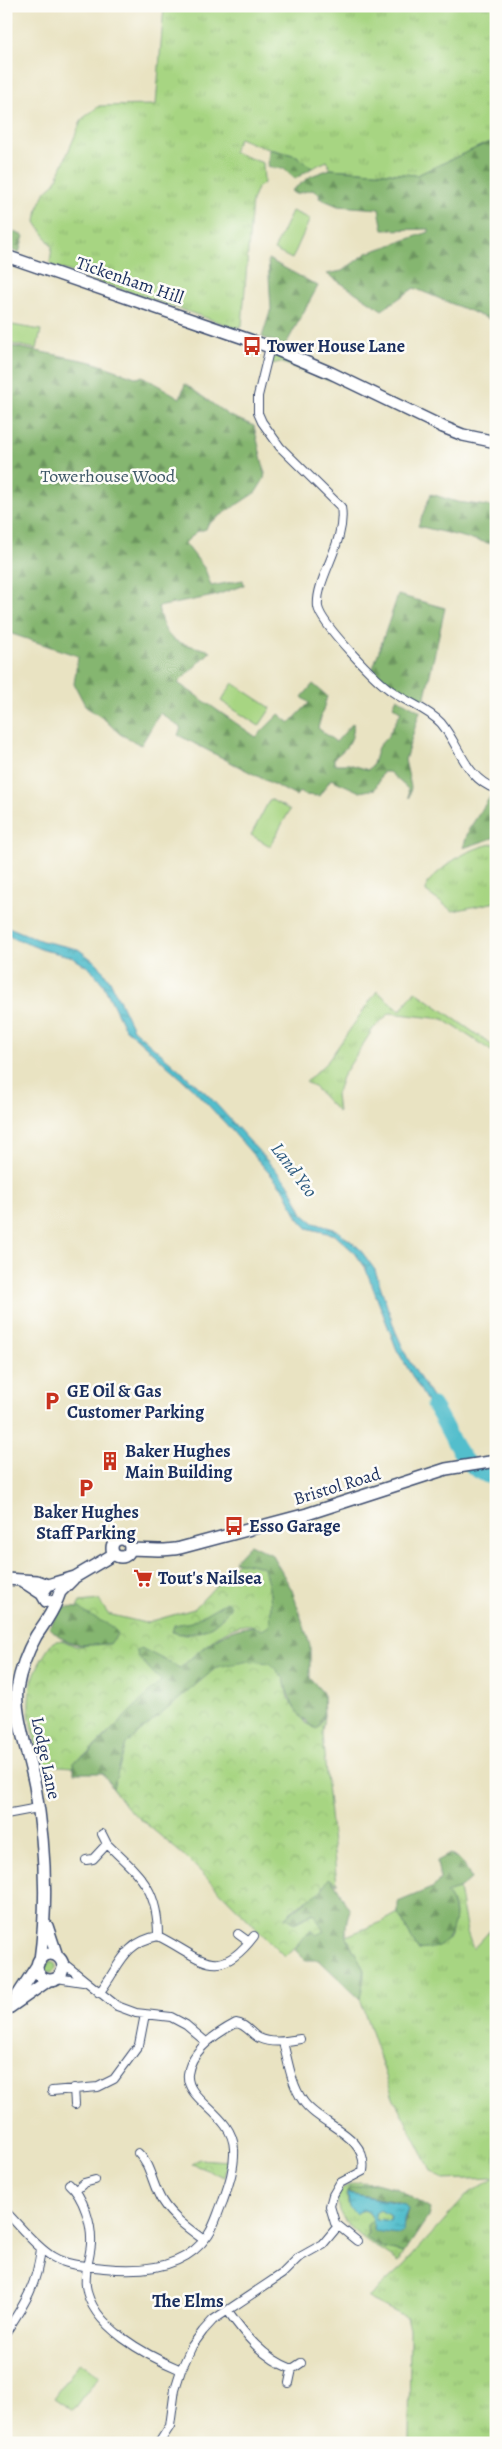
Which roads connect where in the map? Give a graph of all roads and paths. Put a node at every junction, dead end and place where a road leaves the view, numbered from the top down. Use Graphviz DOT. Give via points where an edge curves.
graph roads {
  1 [pos="6,256"];
  2 [pos="270,347"];
  3 [pos="496,442"];
  4 [pos="496,789"];
  5 [pos="494,1461"];
  6 [pos="6,1579"];
  7 [pos="51,1593"];
  8 [pos="38,1808"];
  9 [pos="6,1814"];
  10 [pos="102,1834"];
  11 [pos="107,1844"];
  12 [pos="86,1860"];
  13 [pos="44,1912"];
  14 [pos="238,1934"];
  15 [pos="158,1936"];
  16 [pos="59,1959"];
  17 [pos="39,1961"];
  18 [pos="53,1979"];
  19 [pos="90,1985"];
  20 [pos="99,1993"];
  21 [pos="8,2006"];
  22 [pos="146,2014"];
  23 [pos="300,2039"];
  24 [pos="206,2042"];
  25 [pos="284,2042"];
  26 [pos="74,2088"];
  27 [pos="52,2092"];
  28 [pos="75,2104"];
  29 [pos="138,2153"];
  30 [pos="155,2162"];
  31 [pos="146,2165"];
  32 [pos="95,2180"];
  33 [pos="6,2212"];
  34 [pos="338,2226"];
  35 [pos="204,2240"];
  36 [pos="357,2241"];
  37 [pos="42,2249"];
  38 [pos="88,2266"];
  39 [pos="228,2311"];
  40 [pos="6,2332"];
  41 [pos="301,2363"];
  42 [pos="292,2369"];
  43 [pos="181,2370"];
  44 [pos="289,2383"];
  45 [pos="159,2443"];
  1 -- 2 [label="main road, Tickenham Hill"];
  2 -- 3 [label="main road, Tickenham Hill" via="443,427"];
  2 -- 4 [label="street" via="258,396 257,406 262,422 280,447 342,507 337,545 318,600 321,614 374,678 436,719 448,732 470,771"];
  5 -- 7 [label="main road, Bristol Road" via="462,1466 307,1514 163,1552 130,1550 127,1542 119,1540 112,1545 114,1554"];
  6 -- 7 [label="main road" via="22,1581"];
  7 -- 8 [label="main road, Lodge Lane" via="48,1619 28,1653 17,1690 17,1706"];
  8 -- 9 [label="street"];
  8 -- 13 [label="main road, Lodge Lane" via="44,1856"];
  10 -- 11 [label="street"];
  11 -- 12 [label="street" via="94,1858"];
  11 -- 15 [label="street" via="150,1890 158,1912"];
  13 -- 16 [label="main road, Lodge Lane" via="49,1937"];
  13 -- 17 [label="main road, Lodge Lane"];
  14 -- 15 [label="street" via="252,1939 237,1957 216,1964"];
  15 -- 20 [label="street" via="141,1940 131,1947"];
  16 -- 17 [label="main road" via="46,1955"];
  16 -- 18 [label="main road" via="63,1969"];
  16 -- 19 [label="street"];
  17 -- 18 [label="main road" via="40,1974"];
  17 -- 21 [label="main road, Lodge Lane"];
  18 -- 19 [label="street" via="76,1980"];
  18 -- 21 [label="main road, Lodge Lane"];
  19 -- 20 [label="street"];
  20 -- 22 [label="street" via="117,2006"];
  22 -- 24 [label="street" via="176,2019"];
  22 -- 26 [label="street" via="139,2045 114,2079 98,2087"];
  23 -- 25 [label="street"];
  24 -- 25 [label="street" via="237,2023 262,2040"];
  24 -- 35 [label="street" via="190,2066 189,2082 199,2098 224,2122 231,2134 234,2150 229,2182 213,2227"];
  25 -- 34 [label="street" via="302,2100 351,2140 362,2156 362,2173 342,2181 333,2195 331,2212"];
  26 -- 27 [label="street"];
  26 -- 28 [label="street"];
  29 -- 31 [label="street"];
  30 -- 31 [label="street"];
  31 -- 35 [label="street" via="164,2204"];
  32 -- 38 [label="street" via="73,2187 90,2230"];
  33 -- 37 [label="street"];
  34 -- 36 [label="street"];
  34 -- 39 [label="street" via="323,2244 300,2256 282,2274"];
  35 -- 38 [label="street" via="190,2253 158,2267 135,2270"];
  37 -- 38 [label="street" via="59,2260"];
  37 -- 40 [label="street" via="32,2292"];
  38 -- 43 [label="street" via="87,2291 102,2318 141,2351"];
  39 -- 42 [label="street" via="251,2342"];
  39 -- 43 [label="street" via="203,2331"];
  41 -- 42 [label="street"];
  42 -- 44 [label="street"];
  43 -- 45 [label="street" via="170,2426"];
}
